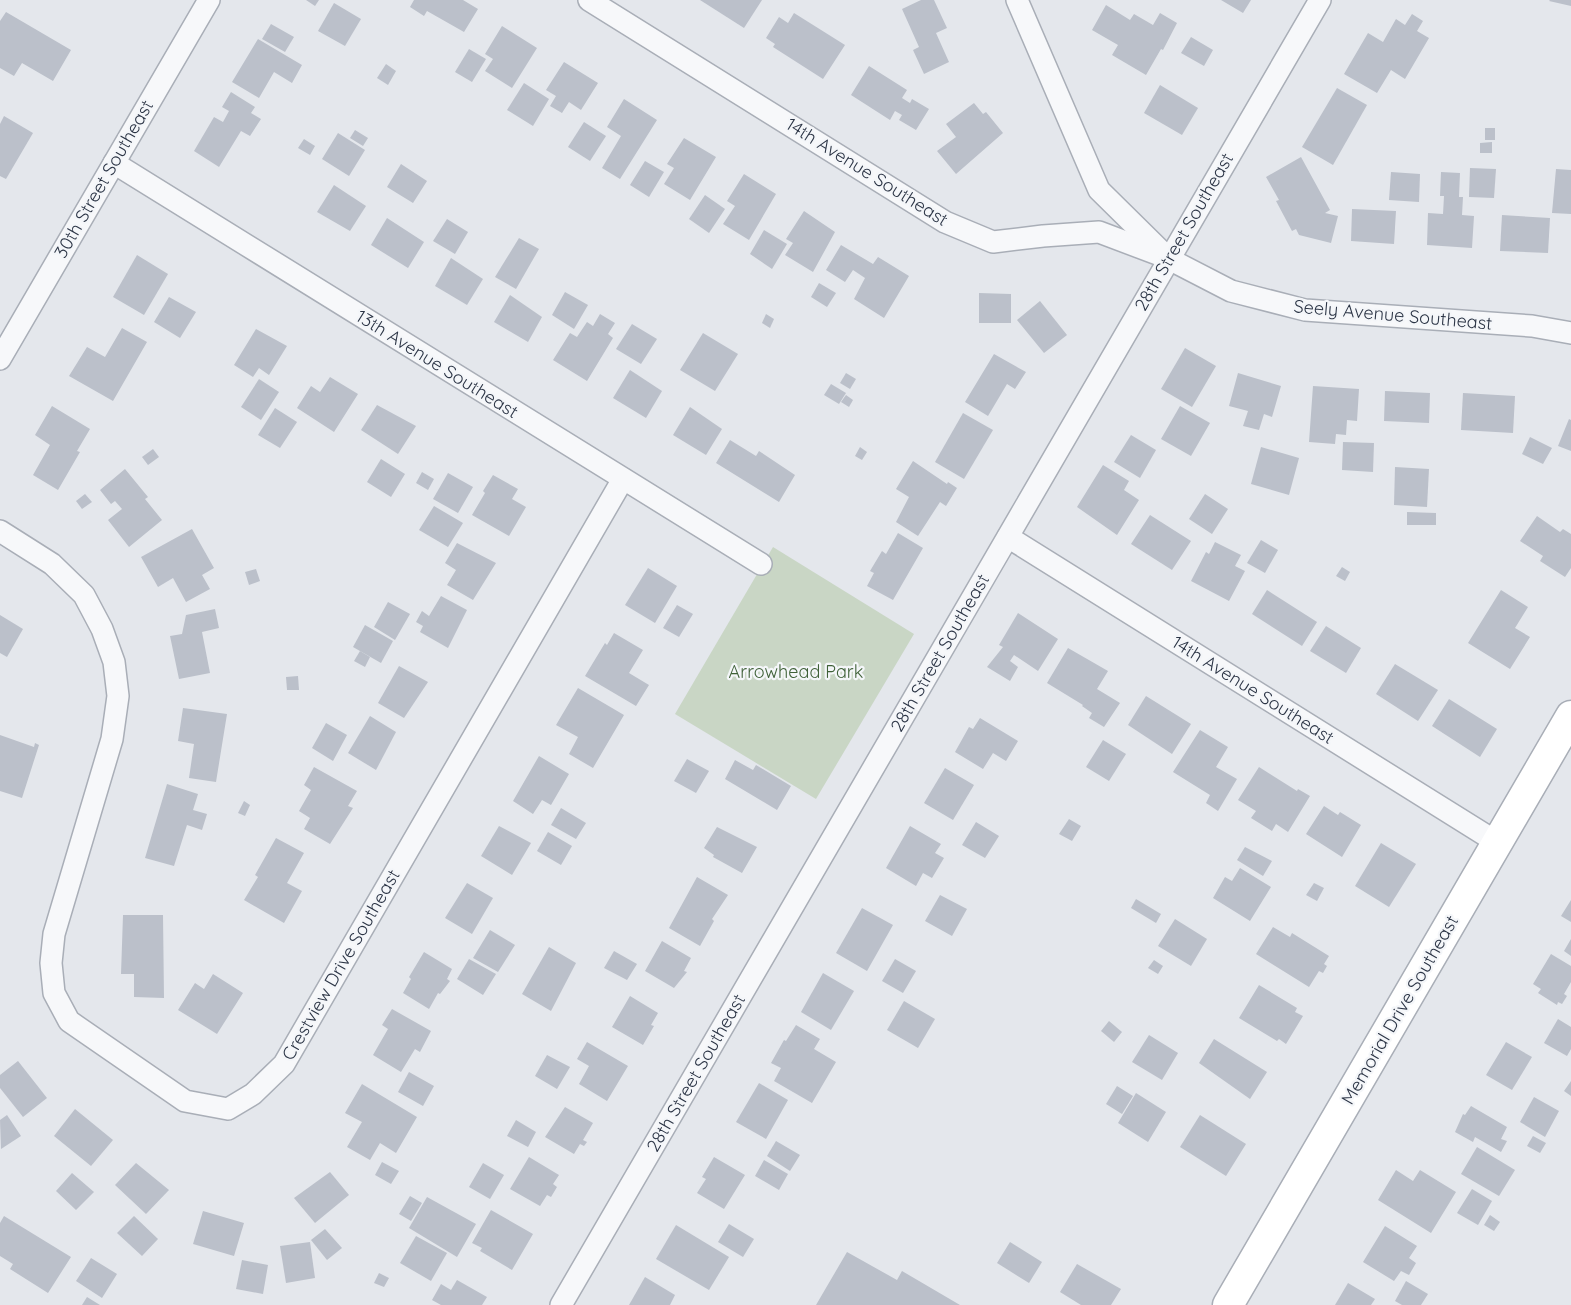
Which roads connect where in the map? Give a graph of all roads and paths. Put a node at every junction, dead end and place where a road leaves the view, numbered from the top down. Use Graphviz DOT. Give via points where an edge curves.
graph roads {
  1 [pos="209,0"];
  2 [pos="590,0"];
  3 [pos="1017,0"];
  4 [pos="1320,0"];
  5 [pos="114,163"];
  6 [pos="1169,259"];
  7 [pos="1571,333"];
  8 [pos="0,358"];
  9 [pos="623,479"];
  10 [pos="0,531"];
  11 [pos="1008,537"];
  12 [pos="761,564"];
  13 [pos="1571,716"];
  14 [pos="1497,843"];
  15 [pos="561,1305"];
  16 [pos="1228,1305"];
  1 -- 5 [label="street, 30th Street Southeast"];
  2 -- 6 [label="street, 14th Avenue Southeast" via="945,222 993,242 1099,232"];
  3 -- 6 [label="street, Seely Avenue Southeast" via="1099,190"];
  4 -- 6 [label="street, 28th Street Southeast"];
  5 -- 8 [label="street, 30th Street Southeast"];
  5 -- 9 [label="street, 13th Avenue Southeast"];
  6 -- 7 [label="street, Seely Avenue Southeast" via="1231,291 1305,310 1532,326"];
  6 -- 11 [label="street, 28th Street Southeast"];
  9 -- 10 [label="street, Crestview Drive Southeast" via="284,1064 253,1094 228,1109 185,1101 69,1021 54,993 54,934 112,740 118,696 114,662 84,595 52,564"];
  9 -- 12 [label="street, 13th Avenue Southeast"];
  11 -- 14 [label="street, 14th Avenue Southeast"];
  11 -- 15 [label="street, 28th Street Southeast"];
  13 -- 14 [label="street, Memorial Drive Southeast"];
  14 -- 16 [label="street, Memorial Drive Southeast"];
}
